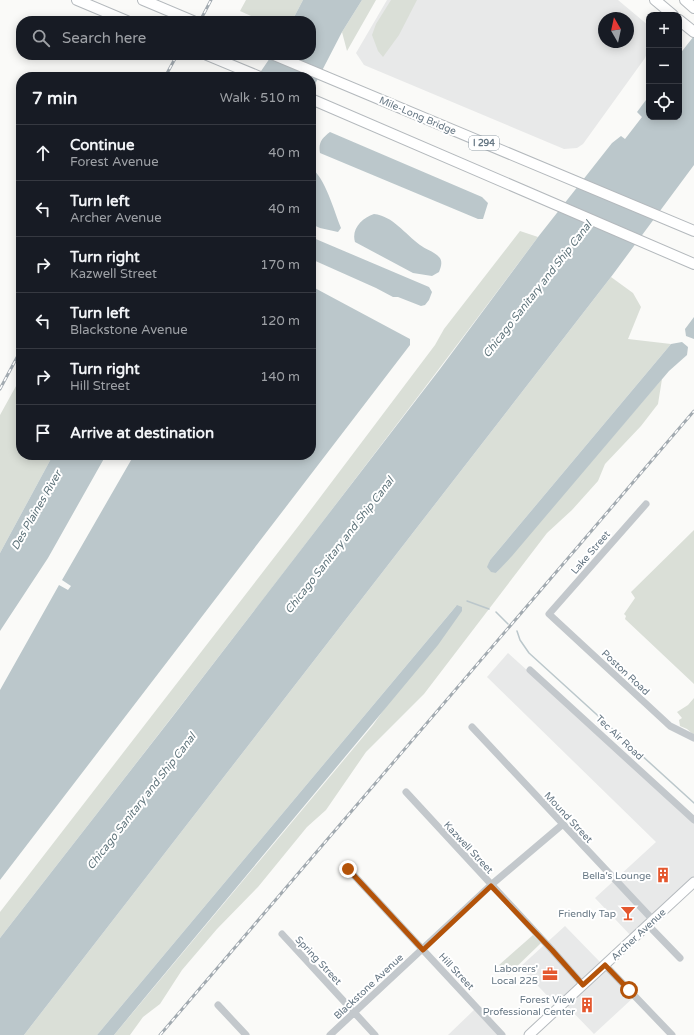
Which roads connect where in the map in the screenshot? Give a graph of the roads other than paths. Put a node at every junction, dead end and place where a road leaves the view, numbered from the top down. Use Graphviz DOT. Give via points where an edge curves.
graph roads {
  1 [pos="77,0"];
  2 [pos="143,0"];
  3 [pos="655,0"];
  4 [pos="684,0"];
  5 [pos="694,8"];
  6 [pos="670,12"];
  7 [pos="115,16"];
  8 [pos="181,16"];
  9 [pos="682,22"];
  10 [pos="694,32"];
  11 [pos="219,60"];
  12 [pos="286,60"];
  13 [pos="248,72"];
  14 [pos="315,72"];
  15 [pos="316,73"];
  16 [pos="316,101"];
  17 [pos="694,231"];
  18 [pos="694,264"];
  19 [pos="646,504"];
  20 [pos="549,614"];
  21 [pos="530,670"];
  22 [pos="472,727"];
  23 [pos="694,738"];
  24 [pos="406,792"];
  25 [pos="694,820"];
  26 [pos="563,824"];
  27 [pos="348,869"];
  28 [pos="694,882"];
  29 [pos="491,886"];
  30 [pos="650,923"];
  31 [pos="282,934"];
  32 [pos="423,950"];
  33 [pos="680,958"];
  34 [pos="605,965"];
  35 [pos="583,985"];
  36 [pos="218,1005"];
  37 [pos="354,1012"];
  38 [pos="246,1035"];
  39 [pos="330,1035"];
  40 [pos="375,1035"];
  41 [pos="502,1035"];
  42 [pos="529,1035"];
  43 [pos="672,1035"];
  1 -- 7 [label="highway"];
  2 -- 8 [label="highway"];
  3 -- 6 [label="highway"];
  4 -- 5 [label="highway"];
  9 -- 10 [label="highway"];
  11 -- 13 [label="highway"];
  12 -- 14 [label="highway, Mile-Long Bridge / I 294"];
  15 -- 17 [label="highway, Mile-Long Bridge / I 294"];
  16 -- 18 [label="highway, I 294"];
  19 -- 20 [label="street, Lake Street"];
  20 -- 23 [label="street, Poston Road" via="670,726"];
  21 -- 25 [label="street, Tec Air Road"];
  22 -- 26 [label="street, Mound Street"];
  24 -- 29 [label="street, Kazwell Street"];
  26 -- 29 [label="street, Blackstone Avenue"];
  26 -- 30 [label="street, Mound Street"];
  27 -- 32 [label="street, Hill Street"];
  28 -- 30 [label="main road, Archer Avenue"];
  29 -- 32 [label="street, Blackstone Avenue"];
  29 -- 35 [label="street, Kazwell Street"];
  30 -- 33 [label="street, Mound Street"];
  30 -- 34 [label="main road, Archer Avenue"];
  31 -- 37 [label="street, Spring Street"];
  32 -- 37 [label="street, Blackstone Avenue"];
  32 -- 41 [label="street, Hill Street"];
  34 -- 35 [label="main road, Archer Avenue"];
  34 -- 43 [label="street"];
  35 -- 42 [label="main road, Archer Avenue"];
  36 -- 38 [label="street"];
  37 -- 39 [label="street, Blackstone Avenue"];
  37 -- 40 [label="street, Spring Street"];
}
